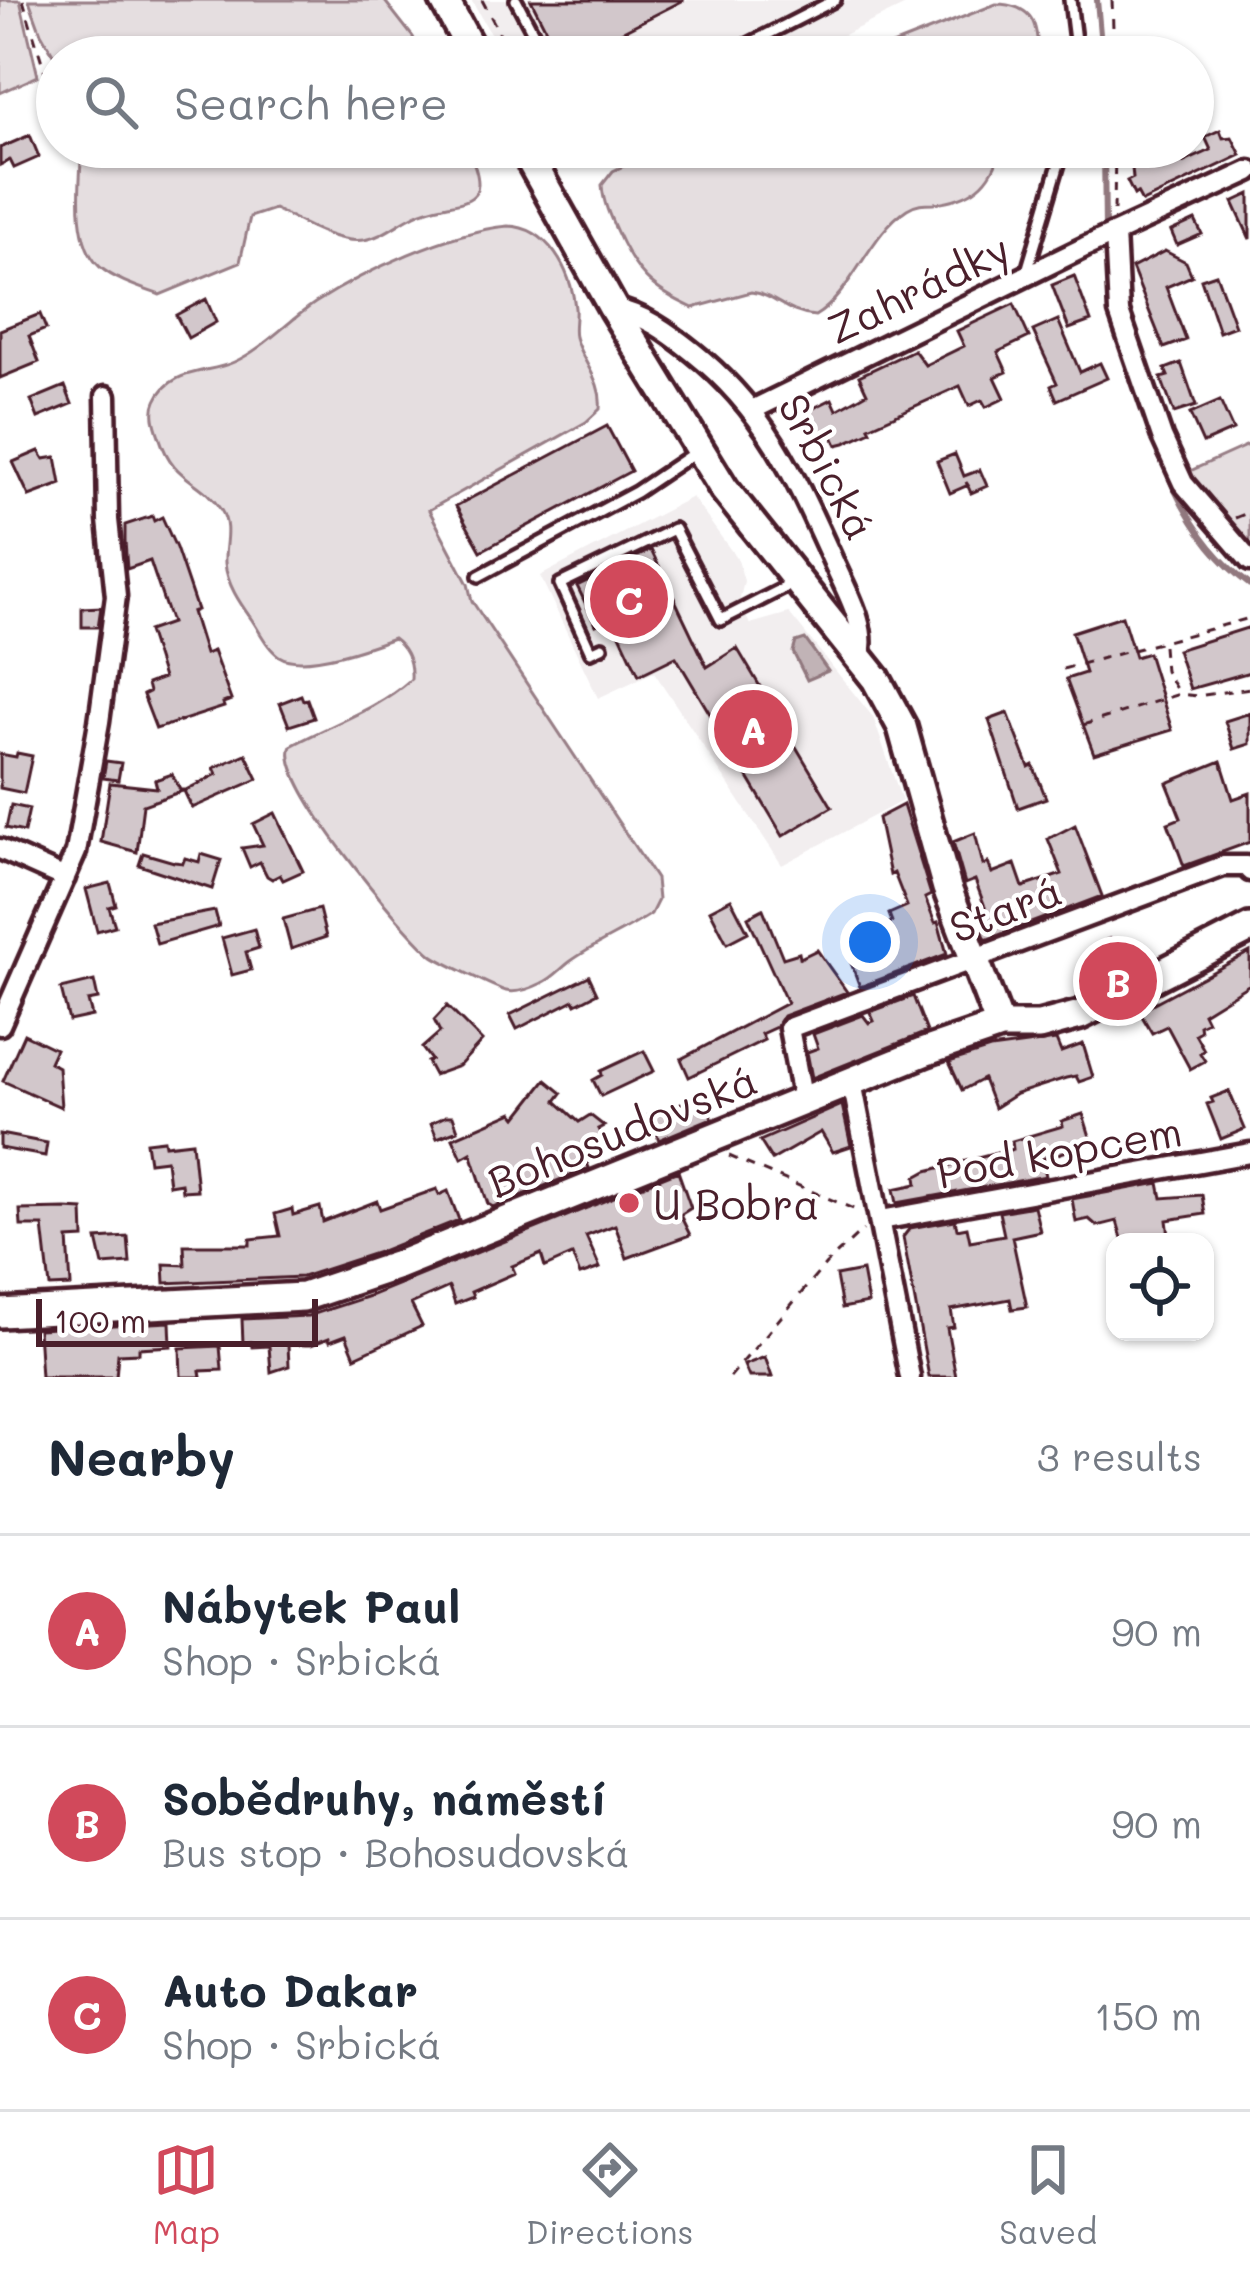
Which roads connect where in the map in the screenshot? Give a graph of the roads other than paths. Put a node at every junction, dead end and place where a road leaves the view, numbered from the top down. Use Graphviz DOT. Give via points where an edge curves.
graph roads {
  1 [pos="444,0"];
  2 [pos="516,0"];
  3 [pos="835,0"];
  4 [pos="1070,0"];
  5 [pos="464,36"];
  6 [pos="535,36"];
  7 [pos="765,36"];
  8 [pos="1074,36"];
  9 [pos="536,168"];
  10 [pos="1058,168"];
  11 [pos="1250,172"];
  12 [pos="1115,233"];
  13 [pos="1025,276"];
  14 [pos="614,308"];
  15 [pos="106,396"];
  16 [pos="754,409"];
  17 [pos="699,451"];
  18 [pos="1250,561"];
  19 [pos="478,576"];
  20 [pos="796,582"];
  21 [pos="602,647"];
  22 [pos="859,658"];
  23 [pos="0,849"];
  24 [pos="1250,871"];
  25 [pos="65,878"];
  26 [pos="1250,928"];
  27 [pos="974,958"];
  28 [pos="0,1025"];
  29 [pos="1000,1026"];
  30 [pos="852,1082"];
  31 [pos="803,1102"];
  32 [pos="1250,1153"];
  33 [pos="880,1220"];
  34 [pos="0,1313"];
  35 [pos="910,1377"];
  1 -- 5 [label="street"];
  2 -- 6 [label="lane"];
  3 -- 7 [label="lane"];
  4 -- 8 [label="lane"];
  9 -- 14 [label="street, Srbická"];
  10 -- 13 [label="lane"];
  11 -- 12 [label="street, Zahrádky"];
  12 -- 13 [label="street, Zahrádky"];
  12 -- 18 [label="street" via="1120,312 1162,436 1183,484"];
  13 -- 16 [label="street, Zahrádky"];
  14 -- 16 [label="street, Srbická" via="673,336"];
  14 -- 17 [label="street, Srbická"];
  15 -- 25 [label="street" via="116,596 80,830"];
  16 -- 22 [label="street, Srbická" via="852,604 864,644"];
  17 -- 19 [label="lane"];
  17 -- 20 [label="street, Srbická"];
  20 -- 21 [label="lane" via="721,620 674,529 560,584 591,652"];
  20 -- 22 [label="street, Srbická"];
  22 -- 27 [label="street, Srbická" via="902,727"];
  23 -- 25 [label="street"];
  24 -- 27 [label="street, Stará" via="1223,866"];
  25 -- 28 [label="street"];
  26 -- 29 [label="street, Bohosudovská" via="1080,1015"];
  27 -- 29 [label="street, Srbická"];
  27 -- 31 [label="street, Stará" via="789,1028"];
  29 -- 30 [label="street, Bohosudovská"];
  30 -- 31 [label="street, Bohosudovská"];
  30 -- 33 [label="street"];
  31 -- 34 [label="street, Bohosudovská" via="303,1297"];
  32 -- 33 [label="street, Pod kopcem"];
  33 -- 35 [label="street"];
}
